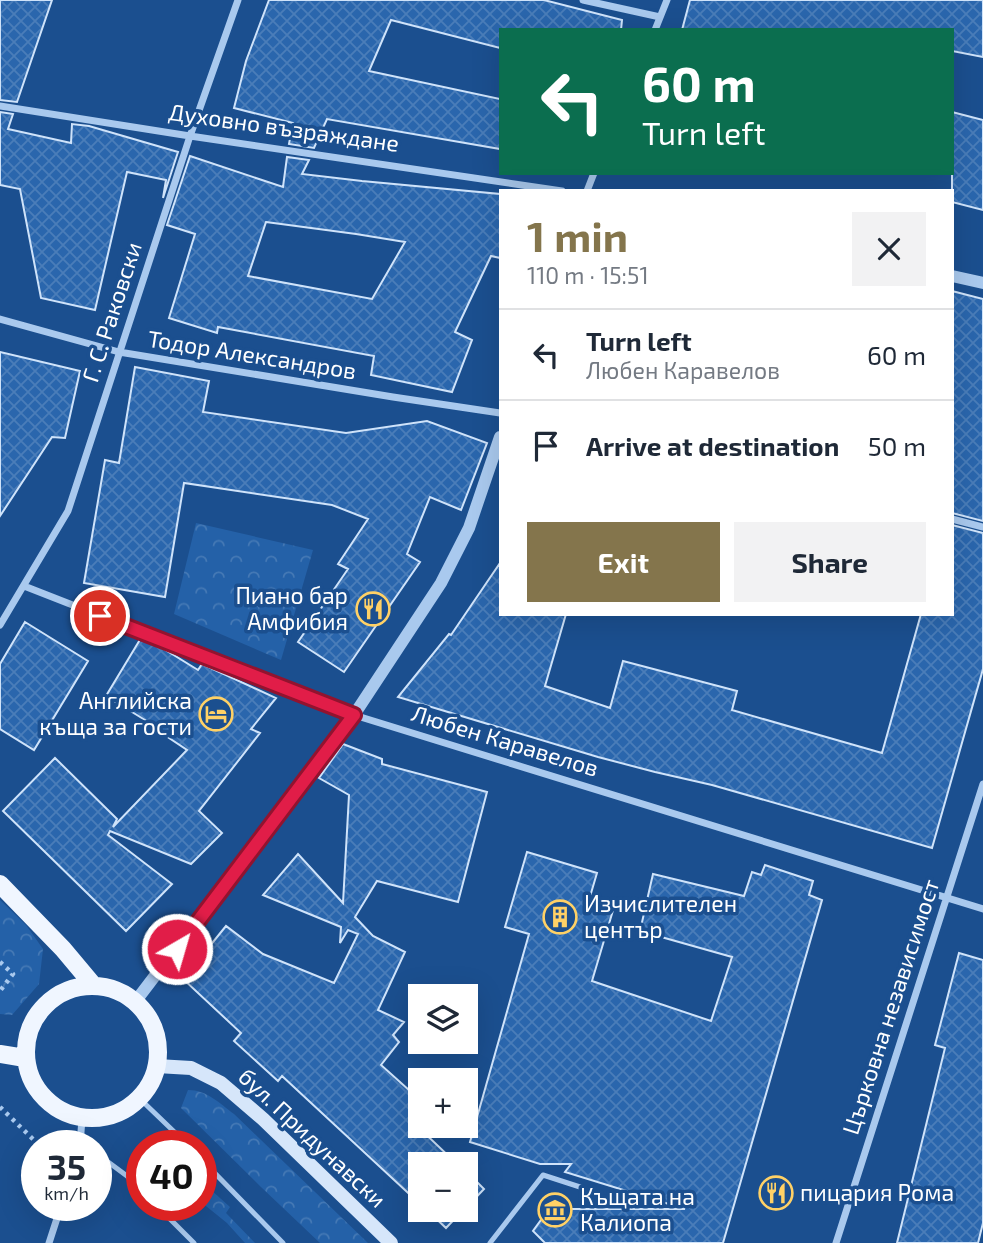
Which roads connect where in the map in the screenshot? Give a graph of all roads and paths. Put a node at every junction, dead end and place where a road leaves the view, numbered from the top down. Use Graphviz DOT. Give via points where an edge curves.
graph roads {
  1 [pos="238,0"];
  2 [pos="583,0"];
  3 [pos="667,0"];
  4 [pos="660,18"];
  5 [pos="656,28"];
  6 [pos="0,106"];
  7 [pos="190,136"];
  8 [pos="548,189"];
  9 [pos="954,276"];
  10 [pos="983,283"];
  11 [pos="0,319"];
  12 [pos="119,352"];
  13 [pos="499,413"];
  14 [pos="499,441"];
  15 [pos="954,520"];
  16 [pos="983,527"];
  17 [pos="24,586"];
  18 [pos="0,625"];
  19 [pos="354,715"];
  20 [pos="983,783"];
  21 [pos="0,884"];
  22 [pos="945,898"];
  23 [pos="983,909"];
  24 [pos="0,962"];
  25 [pos="94,986"];
  26 [pos="0,991"];
  27 [pos="135,1002"];
  28 [pos="0,1054"];
  29 [pos="25,1058"];
  30 [pos="156,1066"];
  31 [pos="139,1098"];
  32 [pos="0,1107"];
  33 [pos="82,1118"];
  34 [pos="24,1130"];
  35 [pos="82,1130"];
  36 [pos="172,1130"];
  37 [pos="217,1175"];
  38 [pos="580,1187"];
  39 [pos="56,1221"];
  40 [pos="172,1221"];
  41 [pos="49,1243"];
  42 [pos="194,1243"];
  43 [pos="283,1243"];
  44 [pos="391,1243"];
  45 [pos="490,1243"];
  46 [pos="836,1243"];
  1 -- 7 [label="street, Г. С. Раковски"];
  2 -- 4 [label="street"];
  3 -- 4 [label="street"];
  4 -- 5 [label="street"];
  6 -- 7 [label="street, Духовно възраждане"];
  7 -- 8 [label="street, Духовно възраждане"];
  7 -- 12 [label="street, Г. С. Раковски"];
  9 -- 10 [label="street"];
  11 -- 12 [label="street, Тодор Александров"];
  12 -- 13 [label="street, Тодор Александров"];
  12 -- 17 [label="street, Г. С. Раковски" via="68,511"];
  14 -- 19 [label="street" via="469,528 441,583"];
  15 -- 16 [label="street"];
  17 -- 18 [label="street, Г. С. Раковски"];
  17 -- 19 [label="street, Любен Каравелов"];
  19 -- 22 [label="street, Любен Каравелов"];
  19 -- 27 [label="street"];
  20 -- 22 [label="street, Църковна независимост"];
  21 -- 25 [label="main road"];
  22 -- 23 [label="street, Любен Каравелов"];
  22 -- 46 [label="street, Църковна независимост"];
  24 -- 26 [label="path" via="13,974"];
  25 -- 27 [label="main road" via="116,990"];
  25 -- 29 [label="main road" via="51,999 36,1015 27,1035"];
  27 -- 30 [label="main road" via="155,1031"];
  28 -- 29 [label="main road"];
  29 -- 33 [label="main road" via="31,1080 44,1098 61,1111"];
  30 -- 31 [label="main road"];
  30 -- 44 [label="main road, бул. Придунавски" via="191,1068 221,1083"];
  31 -- 33 [label="main road" via="113,1114"];
  31 -- 36 [label="lane"];
  32 -- 34 [label="path"];
  33 -- 35 [label="street"];
  37 -- 43 [label="lane"];
  38 -- 45 [label="lane" via="543,1175"];
  39 -- 41 [label="street"];
  40 -- 42 [label="lane"];
}
